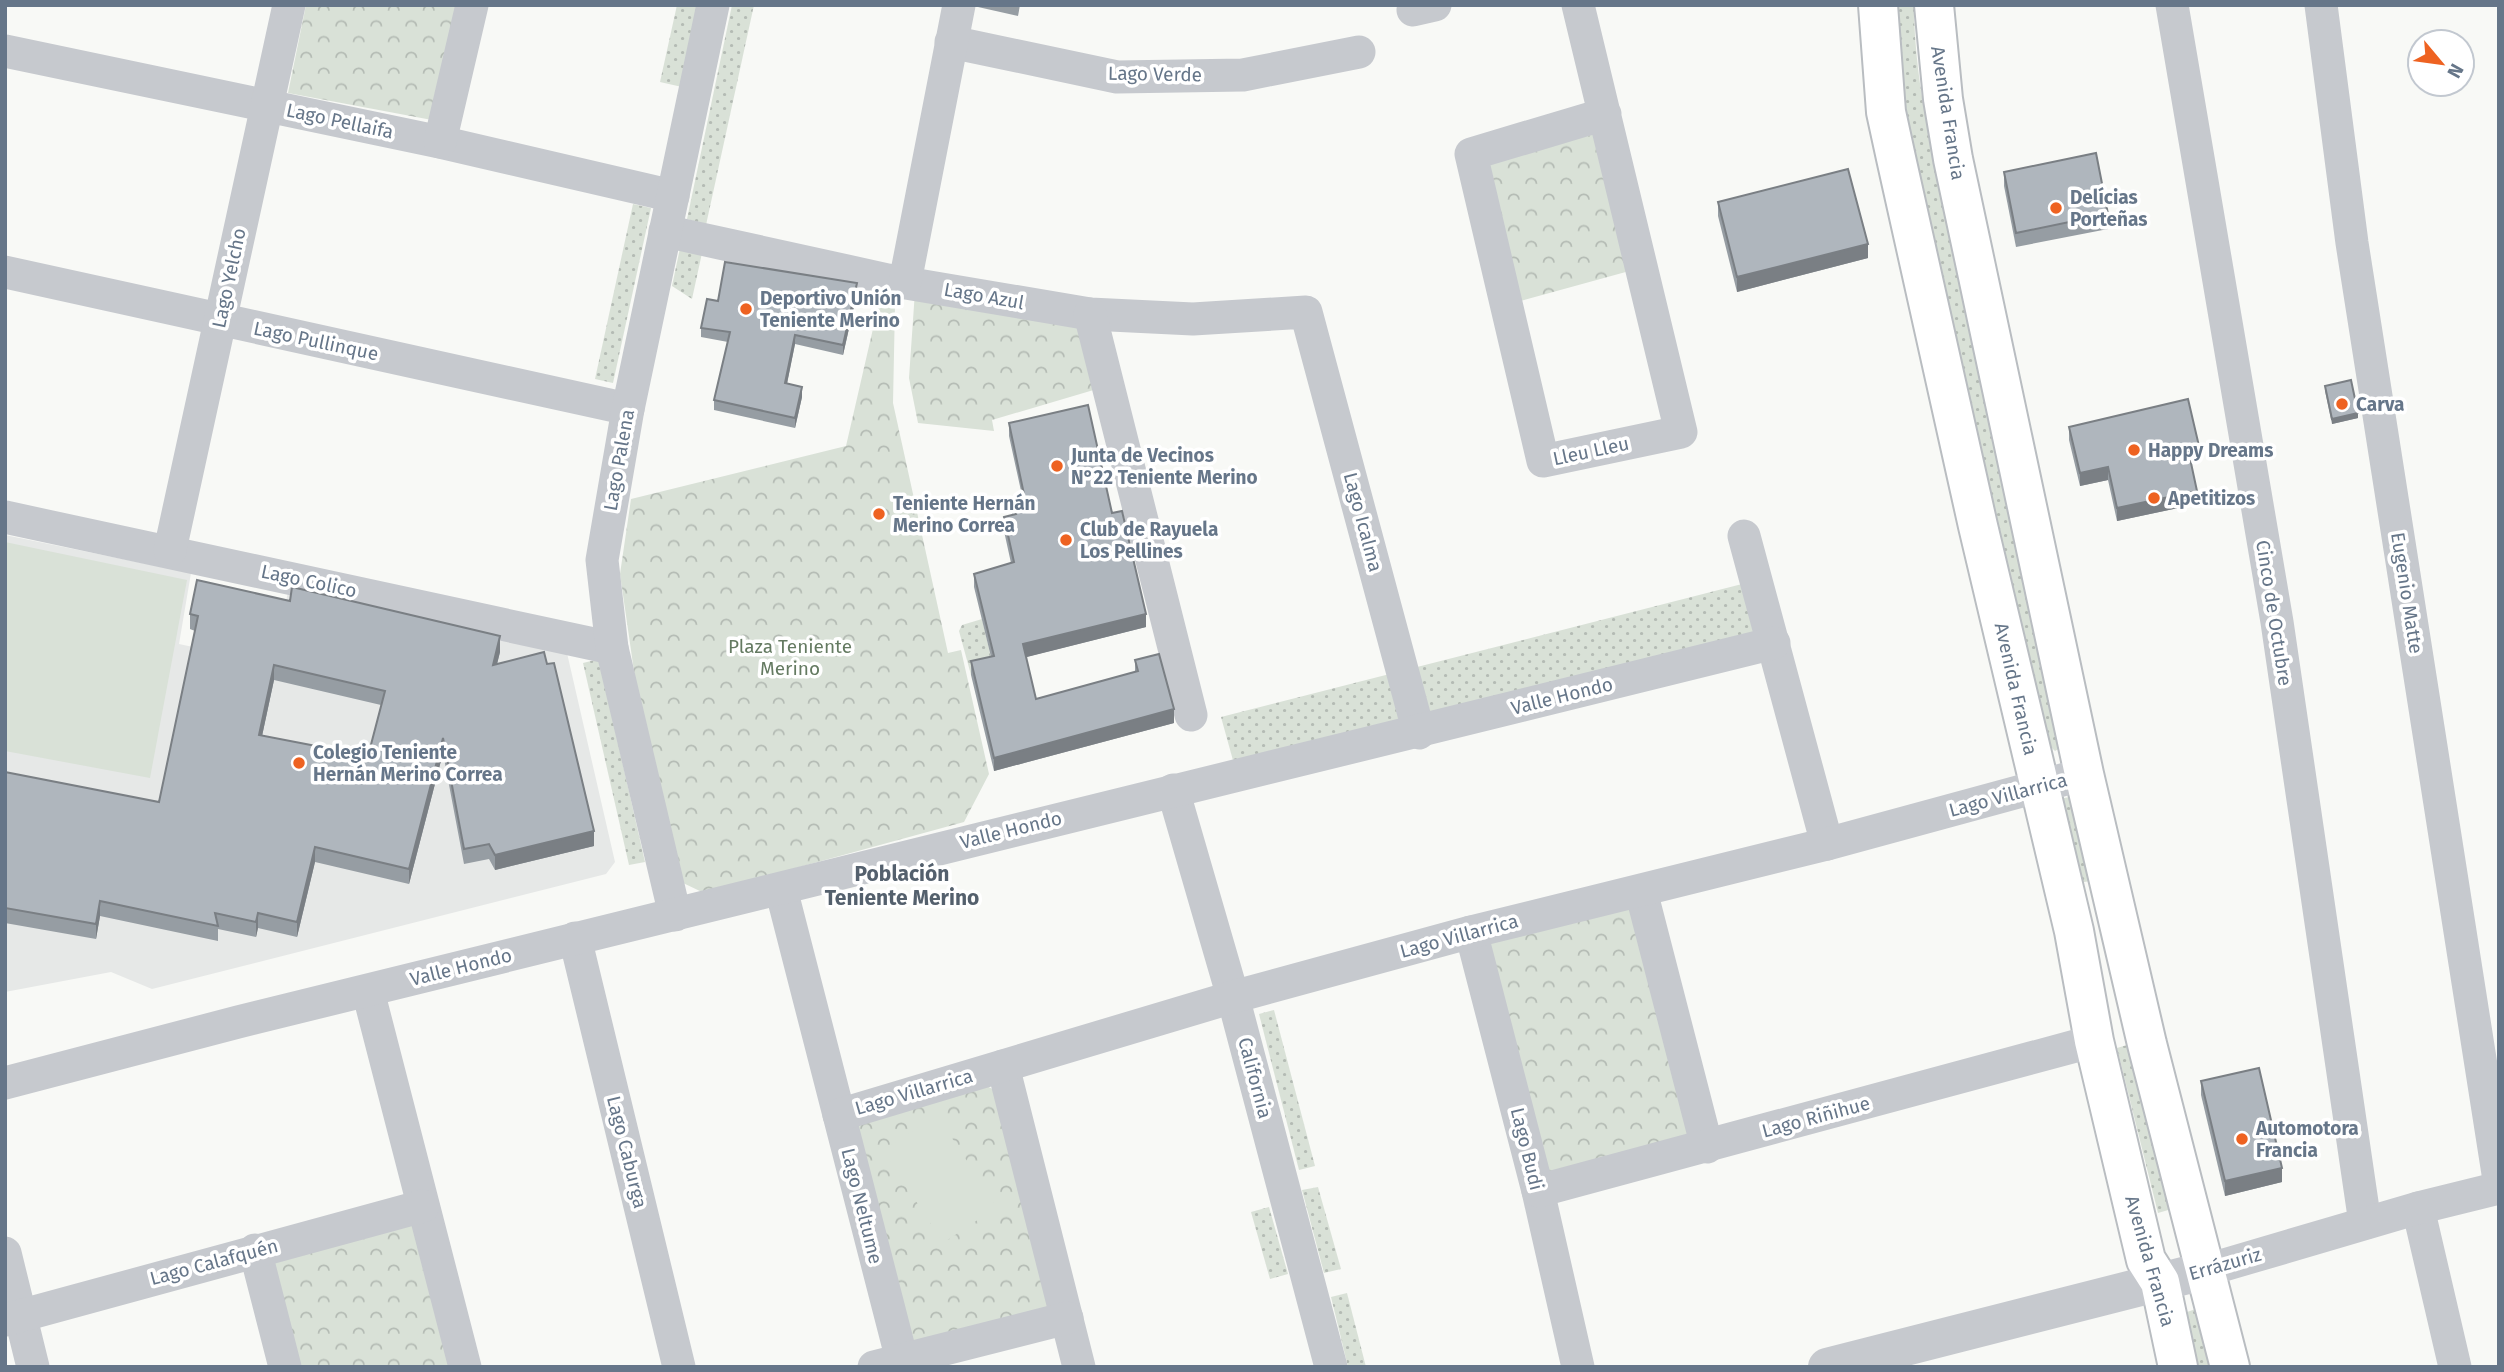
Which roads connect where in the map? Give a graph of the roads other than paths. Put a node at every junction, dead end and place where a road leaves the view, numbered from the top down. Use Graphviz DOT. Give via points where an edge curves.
graph roads {
  1 [pos="289,5"];
  2 [pos="472,5"];
  3 [pos="713,5"];
  4 [pos="959,5"];
  5 [pos="1578,5"];
  6 [pos="1878,5"];
  7 [pos="1934,5"];
  8 [pos="2172,5"];
  9 [pos="2321,5"];
  10 [pos="951,42"];
  11 [pos="5,51"];
  12 [pos="1359,52"];
  13 [pos="267,105"];
  14 [pos="1605,114"];
  15 [pos="440,142"];
  16 [pos="673,196"];
  17 [pos="665,231"];
  18 [pos="5,272"];
  19 [pos="905,282"];
  20 [pos="1306,312"];
  21 [pos="1090,314"];
  22 [pos="220,320"];
  23 [pos="628,409"];
  24 [pos="5,517"];
  25 [pos="1744,536"];
  26 [pos="170,550"];
  27 [pos="1774,643"];
  28 [pos="612,648"];
  29 [pos="1191,715"];
  30 [pos="1419,733"];
  31 [pos="2084,774"];
  32 [pos="2039,787"];
  33 [pos="1173,790"];
  34 [pos="1827,844"];
  35 [pos="781,889"];
  36 [pos="1641,891"];
  37 [pos="675,915"];
  38 [pos="2074,931"];
  39 [pos="1471,932"];
  40 [pos="575,938"];
  41 [pos="368,991"];
  42 [pos="1233,997"];
  43 [pos="2094,1041"];
  44 [pos="2147,1044"];
  45 [pos="1003,1066"];
  46 [pos="5,1083"];
  47 [pos="839,1115"];
  48 [pos="1707,1147"];
  49 [pos="2499,1180"];
  50 [pos="2499,1188"];
  51 [pos="1538,1191"];
  52 [pos="423,1206"];
  53 [pos="2418,1208"];
  54 [pos="2365,1223"];
  55 [pos="255,1250"];
  56 [pos="5,1253"];
  57 [pos="2207,1269"];
  58 [pos="2160,1282"];
  59 [pos="13,1318"];
  60 [pos="1067,1318"];
  61 [pos="888,1363"];
  62 [pos="33,1367"];
  63 [pos="285,1367"];
  64 [pos="465,1367"];
  65 [pos="679,1367"];
  66 [pos="1079,1367"];
  67 [pos="1331,1367"];
  68 [pos="1578,1367"];
  69 [pos="1827,1367"];
  70 [pos="2178,1367"];
  71 [pos="2230,1367"];
  72 [pos="2455,1367"];
  1 -- 13 [label="street, Lago Yelcho"];
  2 -- 15 [label="street"];
  3 -- 16 [label="street, Lago Palena"];
  4 -- 10 [label="street"];
  5 -- 14 [label="street, Lleu Lleu"];
  6 -- 32 [label="main road, Avenida Francia" via="1886,112"];
  7 -- 31 [label="main road, Avenida Francia" via="1953,159"];
  8 -- 54 [label="street, Cinco de Octubre" via="2277,622"];
  9 -- 49 [label="street, Eugenio Matte" via="2352,243"];
  10 -- 12 [label="street, Lago Verde" via="1117,77 1243,75"];
  10 -- 19 [label="street"];
  11 -- 13 [label="street, Lago Pellaifa"];
  13 -- 15 [label="street, Lago Pellaifa"];
  13 -- 22 [label="street, Lago Yelcho"];
  14 -- 14 [label="street, Lleu Lleu" via="1471,154 1543,461 1681,432"];
  15 -- 16 [label="street, Lago Pellaifa"];
  16 -- 17 [label="street, Lago Palena"];
  17 -- 19 [label="street, Lago Azul"];
  17 -- 23 [label="street, Lago Palena"];
  18 -- 22 [label="street, Lago Pullinque"];
  19 -- 21 [label="street, Lago Azul"];
  20 -- 21 [label="street, Lago Azul" via="1192,319"];
  20 -- 30 [label="street, Lago Icalma"];
  21 -- 29 [label="street"];
  22 -- 23 [label="street, Lago Pullinque"];
  22 -- 26 [label="street, Lago Yelcho"];
  23 -- 28 [label="street, Lago Palena" via="602,561"];
  24 -- 26 [label="street, Lago Colico"];
  25 -- 27 [label="street"];
  26 -- 28 [label="street, Lago Colico"];
  27 -- 30 [label="street, Valle Hondo"];
  27 -- 34 [label="street"];
  28 -- 37 [label="street, Lago Palena"];
  30 -- 33 [label="street, Valle Hondo"];
  31 -- 32 [label="street, Lago Villarrica"];
  31 -- 44 [label="main road, Avenida Francia"];
  32 -- 34 [label="street, Lago Villarrica"];
  32 -- 38 [label="main road, Avenida Francia"];
  33 -- 35 [label="street, Valle Hondo"];
  33 -- 42 [label="street, California"];
  34 -- 36 [label="street, Lago Villarrica"];
  35 -- 37 [label="street, Valle Hondo"];
  35 -- 47 [label="street, Lago Neltume"];
  36 -- 39 [label="street, Lago Villarrica"];
  36 -- 48 [label="street"];
  37 -- 40 [label="street, Valle Hondo"];
  38 -- 43 [label="main road, Avenida Francia"];
  38 -- 44 [label="main road" via="2088,937 2101,952"];
  39 -- 42 [label="street, Lago Villarrica"];
  39 -- 51 [label="street, Lago Budi"];
  40 -- 41 [label="street, Valle Hondo"];
  40 -- 65 [label="street, Lago Caburga"];
  41 -- 46 [label="street, Valle Hondo"];
  41 -- 52 [label="street"];
  42 -- 45 [label="street, Lago Villarrica"];
  42 -- 67 [label="street, California"];
  43 -- 48 [label="street, Lago Riñihue"];
  43 -- 58 [label="main road, Avenida Francia" via="2146,1260"];
  44 -- 57 [label="main road, Avenida Francia"];
  45 -- 47 [label="street, Lago Villarrica"];
  45 -- 60 [label="street"];
  47 -- 61 [label="street, Lago Neltume"];
  48 -- 51 [label="street, Lago Riñihue"];
  50 -- 53 [label="street, Errázuriz"];
  51 -- 68 [label="street, Lago Budi"];
  52 -- 55 [label="street, Lago Calafquén"];
  52 -- 64 [label="street"];
  53 -- 54 [label="street, Errázuriz"];
  53 -- 72 [label="street"];
  54 -- 57 [label="street, Errázuriz"];
  55 -- 59 [label="street, Lago Calafquén"];
  55 -- 63 [label="street"];
  56 -- 59 [label="street"];
  57 -- 58 [label="street, Errázuriz"];
  57 -- 71 [label="main road, Avenida Francia"];
  58 -- 69 [label="street, Errázuriz"];
  58 -- 70 [label="main road, Avenida Francia"];
  59 -- 62 [label="street"];
  60 -- 61 [label="street"];
  60 -- 66 [label="street"];
}
